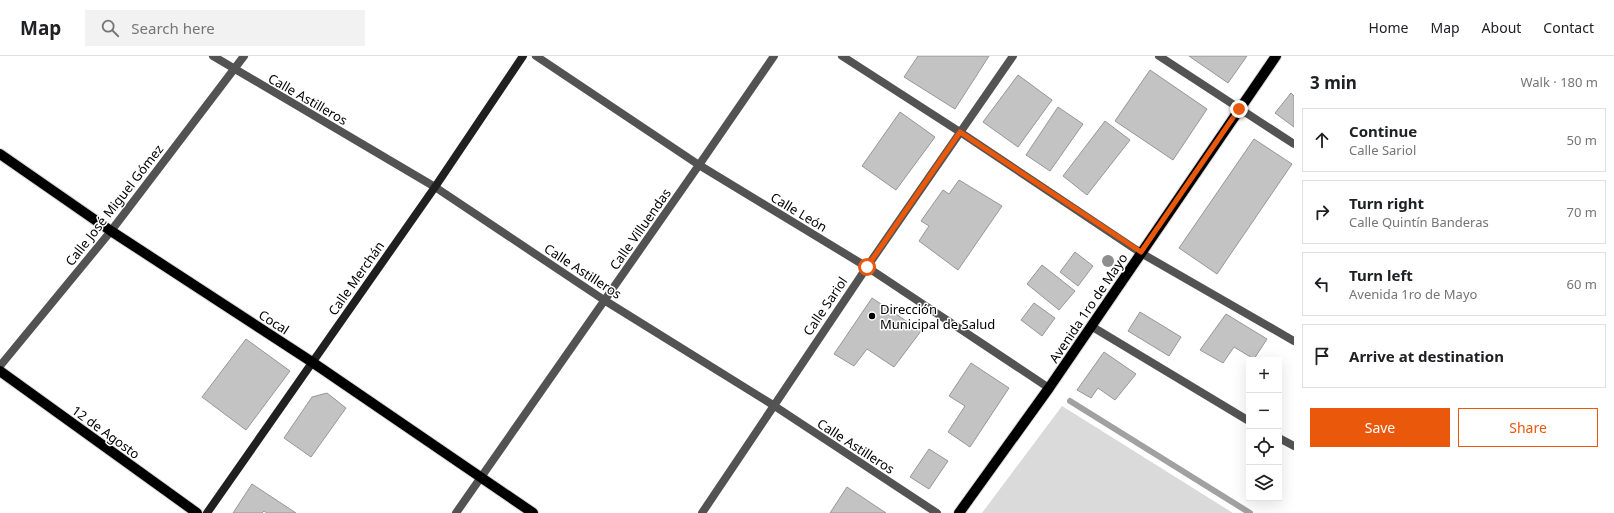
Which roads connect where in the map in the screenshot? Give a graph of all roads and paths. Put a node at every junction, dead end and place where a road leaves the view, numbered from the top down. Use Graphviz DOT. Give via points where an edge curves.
graph roads {
  1 [pos="213,56"];
  2 [pos="244,56"];
  3 [pos="523,56"];
  4 [pos="536,56"];
  5 [pos="774,56"];
  6 [pos="842,56"];
  7 [pos="1013,56"];
  8 [pos="1158,56"];
  9 [pos="1276,56"];
  10 [pos="234,69"];
  11 [pos="1239,109"];
  12 [pos="960,132"];
  13 [pos="1294,144"];
  14 [pos="0,154"];
  15 [pos="699,165"];
  16 [pos="435,187"];
  17 [pos="111,231"];
  18 [pos="1141,252"];
  19 [pos="867,267"];
  20 [pos="604,300"];
  21 [pos="1091,326"];
  22 [pos="1294,341"];
  23 [pos="312,362"];
  24 [pos="0,366"];
  25 [pos="0,371"];
  26 [pos="1049,388"];
  27 [pos="773,405"];
  28 [pos="1246,419"];
  29 [pos="1282,440"];
  30 [pos="1294,446"];
  31 [pos="480,478"];
  32 [pos="197,513"];
  33 [pos="207,513"];
  34 [pos="456,513"];
  35 [pos="533,513"];
  36 [pos="702,513"];
  37 [pos="937,513"];
  38 [pos="959,513"];
  1 -- 10 [label="street, Calle Astilleros"];
  2 -- 10 [label="street, Calle José Miguel Gómez"];
  3 -- 16 [label="street, Calle Merchán"];
  4 -- 15 [label="street, Calle León"];
  5 -- 15 [label="street, Calle Villuendas"];
  6 -- 12 [label="street"];
  7 -- 12 [label="street, Calle Sariol"];
  8 -- 11 [label="street"];
  9 -- 11 [label="main road, Avenida 1ro de Mayo"];
  10 -- 16 [label="street, Calle Astilleros"];
  10 -- 17 [label="street, Calle José Miguel Gómez"];
  11 -- 13 [label="street"];
  11 -- 18 [label="main road, Avenida 1ro de Mayo"];
  12 -- 18 [label="street"];
  12 -- 19 [label="street, Calle Sariol"];
  14 -- 17 [label="main road, Cocal"];
  15 -- 19 [label="street, Calle León"];
  15 -- 20 [label="street, Calle Villuendas"];
  16 -- 20 [label="street, Calle Astilleros"];
  16 -- 23 [label="street, Calle Merchán"];
  17 -- 23 [label="main road, Cocal"];
  17 -- 24 [label="street, Calle José Miguel Gómez"];
  18 -- 21 [label="main road, Avenida 1ro de Mayo"];
  18 -- 22 [label="street"];
  19 -- 26 [label="street, Calle León"];
  19 -- 27 [label="street, Calle Sariol"];
  20 -- 27 [label="street, Calle Astilleros"];
  20 -- 31 [label="street, Calle Villuendas"];
  21 -- 26 [label="main road, Avenida 1ro de Mayo"];
  21 -- 28 [label="street"];
  23 -- 31 [label="main road, Cocal"];
  23 -- 33 [label="street, Calle Merchán"];
  25 -- 32 [label="main road, 12 de Agosto"];
  26 -- 38 [label="main road, Avenida 1ro de Mayo"];
  27 -- 36 [label="street, Calle Sariol"];
  27 -- 37 [label="street, Calle Astilleros"];
  29 -- 30 [label="street"];
  31 -- 34 [label="street, Calle Villuendas"];
  31 -- 35 [label="main road, Cocal"];
}
